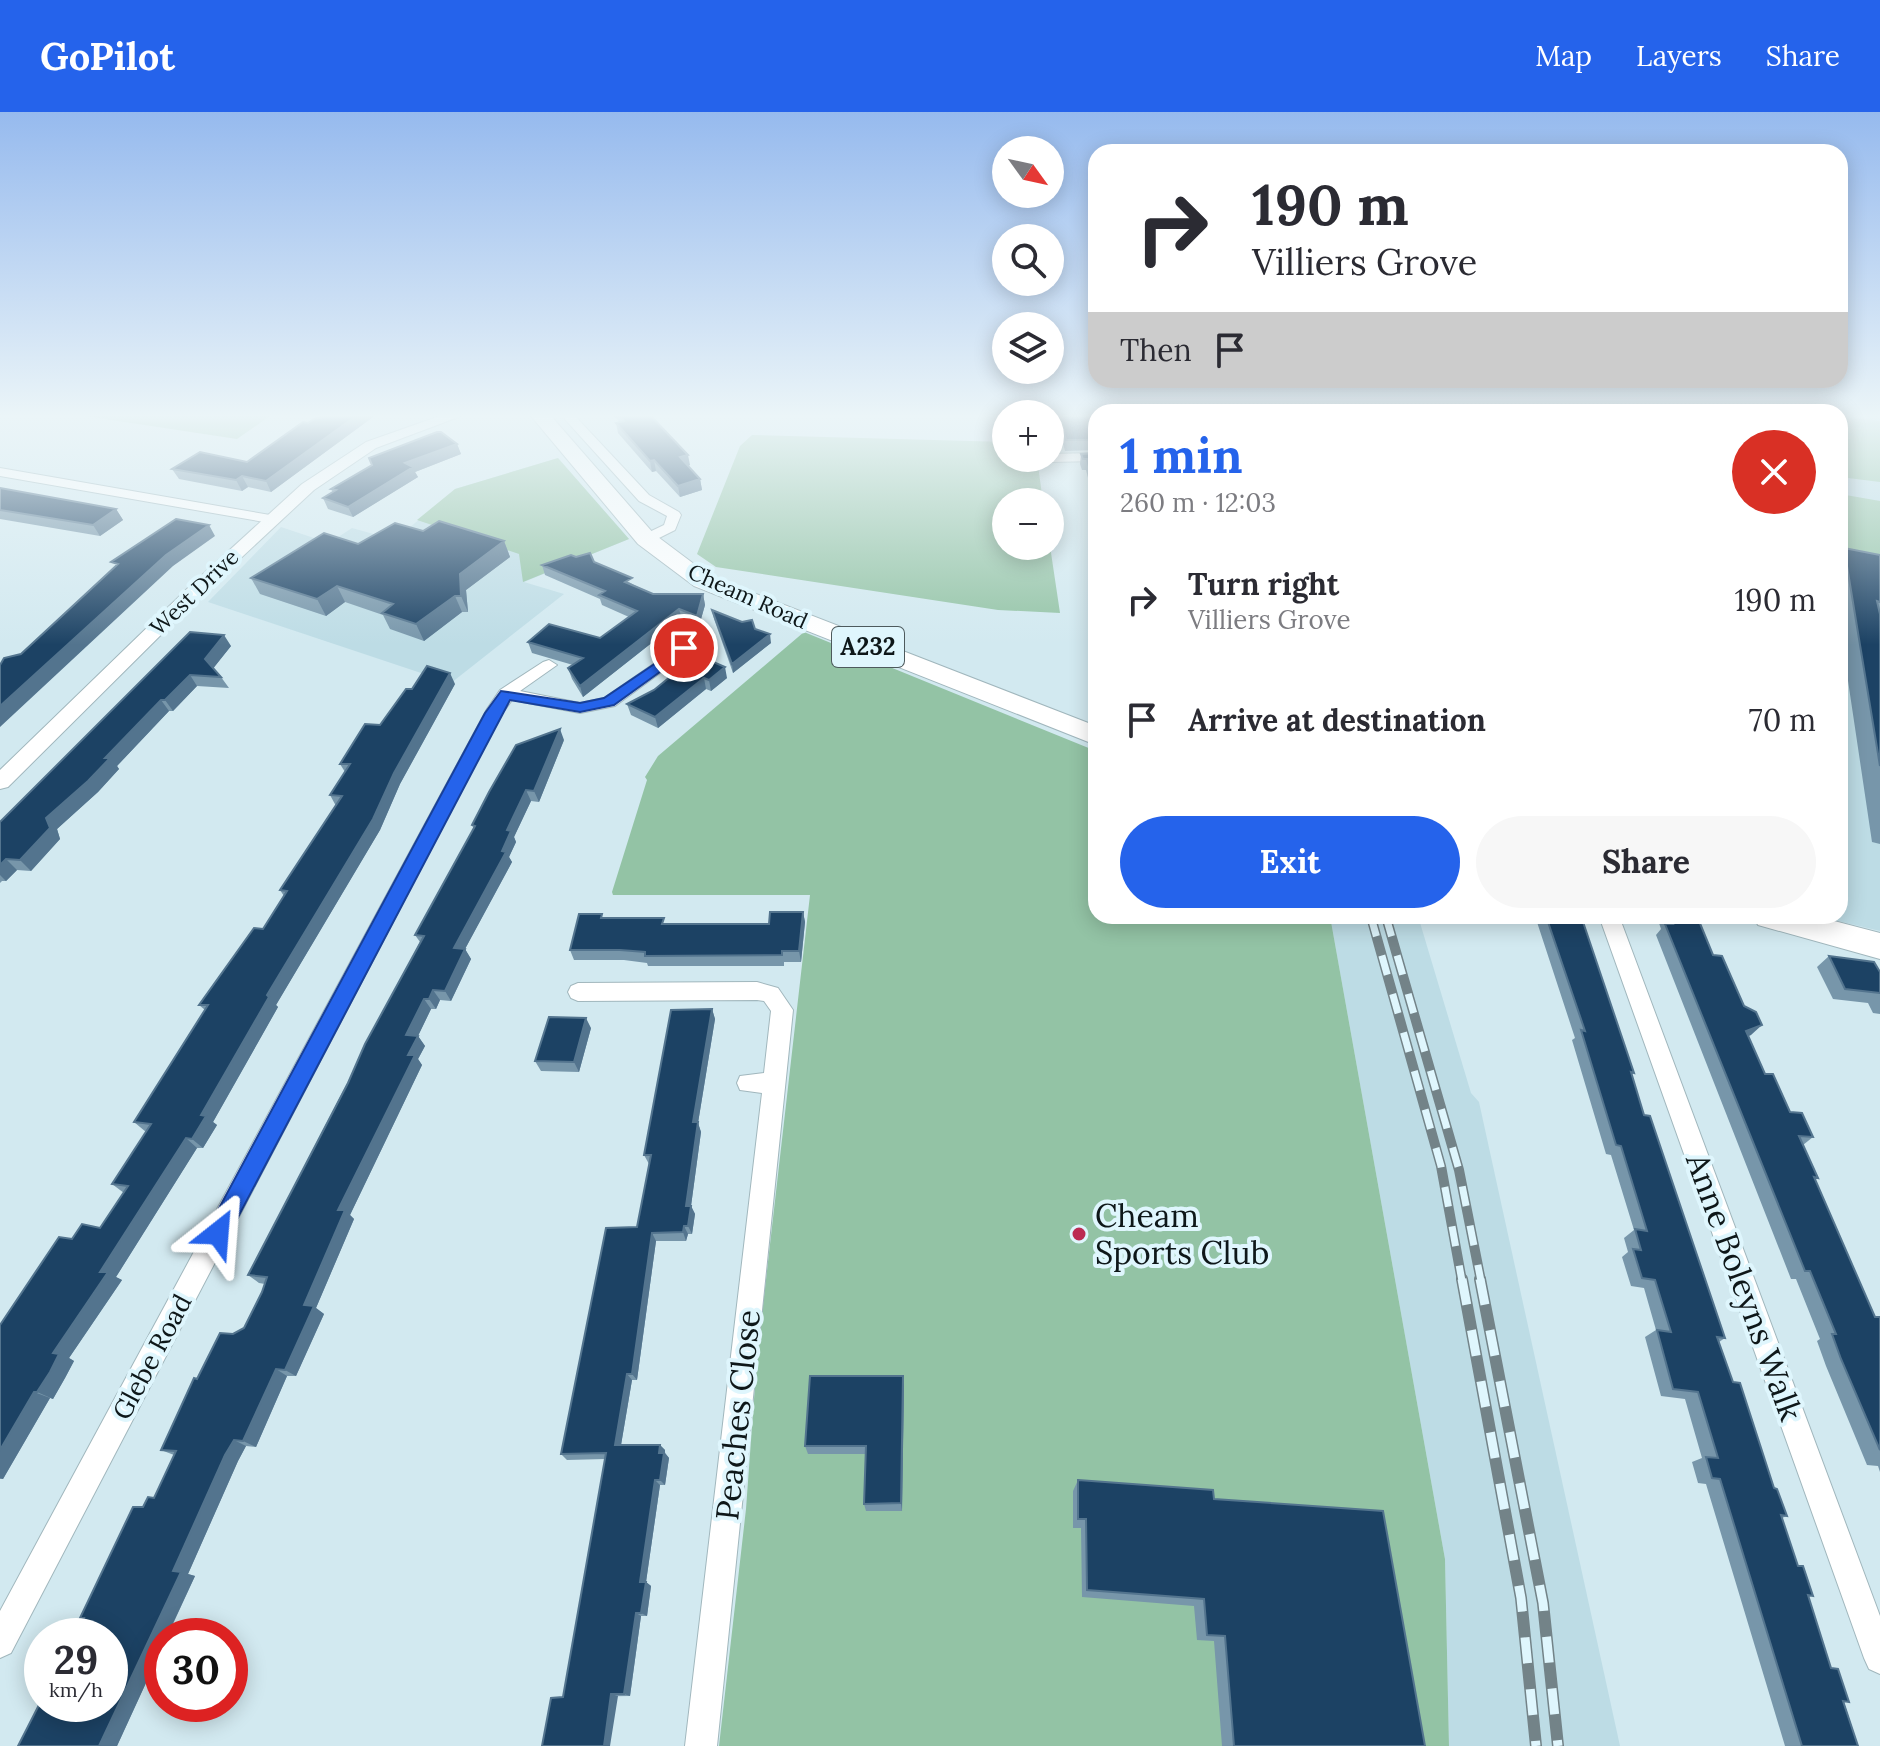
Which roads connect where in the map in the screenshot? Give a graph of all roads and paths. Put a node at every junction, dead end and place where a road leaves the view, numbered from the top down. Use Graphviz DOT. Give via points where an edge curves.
graph roads {
  1 [pos="116,492"];
  2 [pos="304,492"];
  3 [pos="606,492"];
  4 [pos="639,492"];
  5 [pos="270,519"];
  6 [pos="646,539"];
  7 [pos="684,648"];
  8 [pos="549,665"];
  9 [pos="506,694"];
  10 [pos="1088,733"];
  11 [pos="0,782"];
  12 [pos="1612,924"];
  13 [pos="1799,924"];
  14 [pos="1880,946"];
  15 [pos="578,992"];
  16 [pos="0,1642"];
  17 [pos="1880,1658"];
  18 [pos="701,1746"];
  1 -- 5 [label="street"];
  2 -- 5 [label="street, West Drive"];
  3 -- 6 [label="highway, Cheam Road / A232"];
  4 -- 6 [label="street" via="675,519"];
  5 -- 11 [label="street, West Drive"];
  6 -- 10 [label="highway, Cheam Road / A232" via="702,581"];
  7 -- 9 [label="street" via="609,702 580,708"];
  8 -- 9 [label="street, Glebe Road"];
  9 -- 16 [label="street, Glebe Road"];
  12 -- 17 [label="street, Anne Boleyns Walk"];
  13 -- 14 [label="highway"];
  15 -- 18 [label="street, Peaches Close" via="757,991 771,994 782,1010 761,1083"];
}
